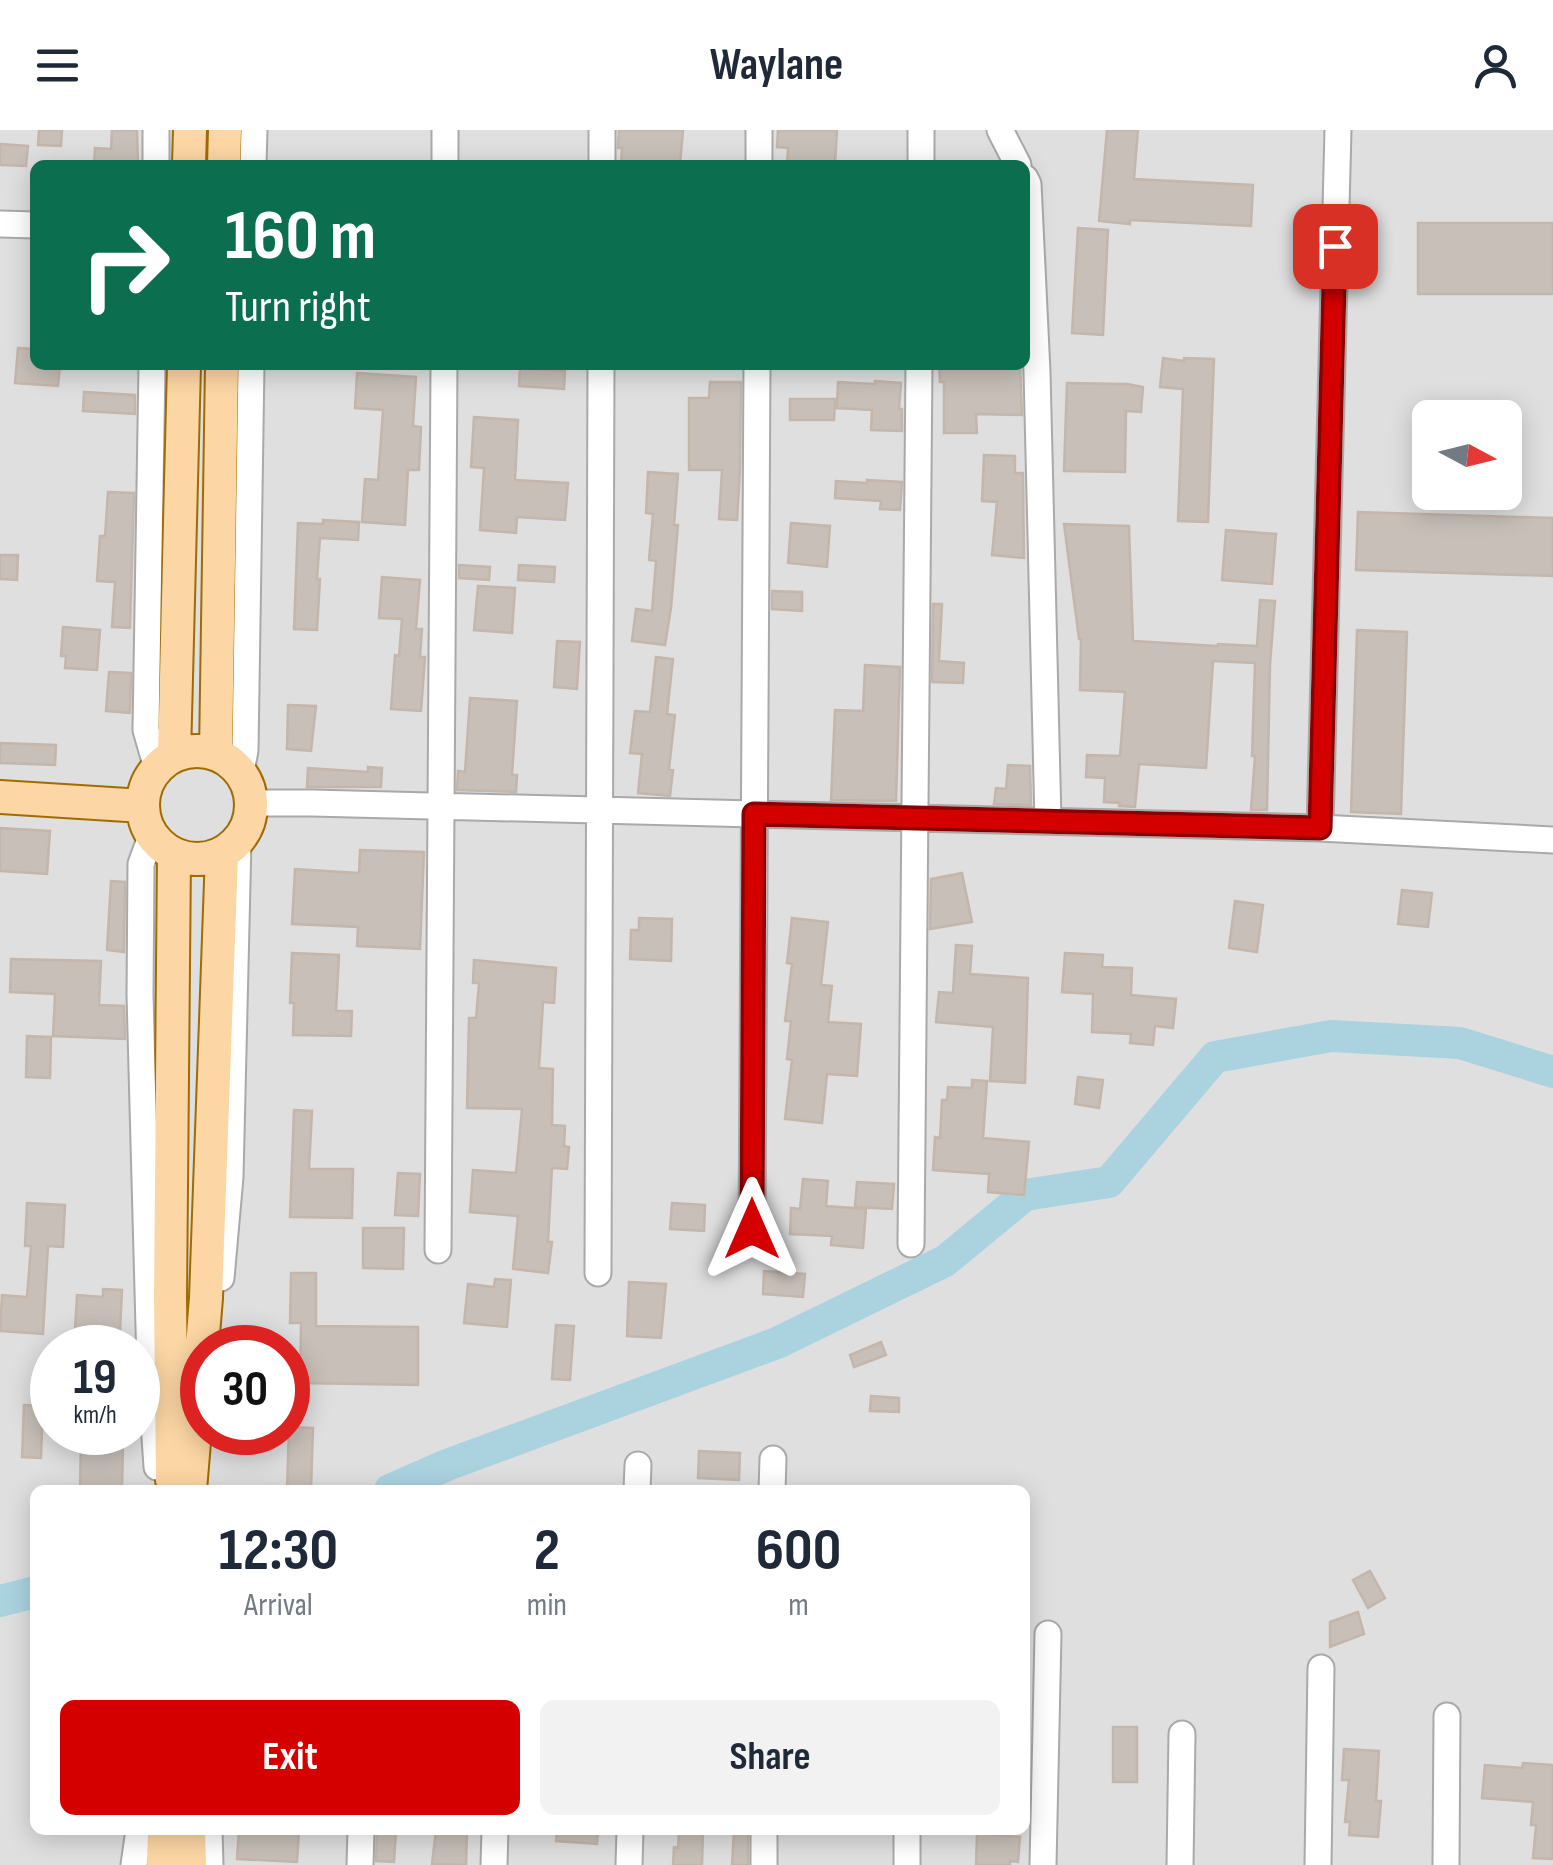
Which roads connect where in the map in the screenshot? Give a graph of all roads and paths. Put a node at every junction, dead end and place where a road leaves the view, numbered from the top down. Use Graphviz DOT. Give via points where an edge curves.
graph roads {
  1 [pos="156,130"];
  2 [pos="190,130"];
  3 [pos="225,130"];
  4 [pos="254,130"];
  5 [pos="445,130"];
  6 [pos="602,130"];
  7 [pos="759,130"];
  8 [pos="921,130"];
  9 [pos="1000,130"];
  10 [pos="1338,130"];
  11 [pos="156,160"];
  12 [pos="189,160"];
  13 [pos="224,160"];
  14 [pos="254,160"];
  15 [pos="445,160"];
  16 [pos="602,160"];
  17 [pos="759,160"];
  18 [pos="921,160"];
  19 [pos="1015,160"];
  20 [pos="0,224"];
  21 [pos="30,225"];
  22 [pos="1030,226"];
  23 [pos="152,370"];
  24 [pos="184,370"];
  25 [pos="222,370"];
  26 [pos="250,370"];
  27 [pos="444,370"];
  28 [pos="601,370"];
  29 [pos="757,370"];
  30 [pos="919,370"];
  31 [pos="166,762"];
  32 [pos="236,777"];
  33 [pos="0,798"];
  34 [pos="442,806"];
  35 [pos="599,810"];
  36 [pos="754,814"];
  37 [pos="914,818"];
  38 [pos="1048,821"];
  39 [pos="1320,828"];
  40 [pos="156,832"];
  41 [pos="1553,840"];
  42 [pos="230,848"];
  43 [pos="752,1229"];
  44 [pos="911,1244"];
  45 [pos="438,1250"];
  46 [pos="598,1272"];
  47 [pos="218,1325"];
  48 [pos="206,1455"];
  49 [pos="773,1460"];
  50 [pos="178,1485"];
  51 [pos="179,1485"];
  52 [pos="186,1485"];
  53 [pos="772,1485"];
  54 [pos="1048,1634"];
  55 [pos="1321,1668"];
  56 [pos="1447,1716"];
  57 [pos="1182,1734"];
  58 [pos="138,1835"];
  59 [pos="164,1835"];
  60 [pos="189,1835"];
  61 [pos="210,1835"];
  62 [pos="361,1835"];
  63 [pos="495,1835"];
  64 [pos="630,1835"];
  65 [pos="764,1835"];
  66 [pos="907,1835"];
  67 [pos="134,1865"];
  68 [pos="162,1865"];
  69 [pos="190,1865"];
  70 [pos="210,1865"];
  71 [pos="360,1865"];
  72 [pos="494,1865"];
  73 [pos="629,1865"];
  74 [pos="764,1865"];
  75 [pos="906,1865"];
  76 [pos="1043,1865"];
  77 [pos="1180,1865"];
  78 [pos="1318,1865"];
  79 [pos="1446,1865"];
  1 -- 11 [label="street"];
  2 -- 12 [label="main road"];
  3 -- 13 [label="main road"];
  4 -- 14 [label="street"];
  5 -- 15 [label="street"];
  6 -- 16 [label="street"];
  7 -- 17 [label="street"];
  8 -- 18 [label="street"];
  9 -- 19 [label="street"];
  10 -- 39 [label="street"];
  20 -- 21 [label="street"];
  22 -- 38 [label="street"];
  23 -- 31 [label="street" via="146,730"];
  24 -- 31 [label="main road"];
  25 -- 32 [label="main road"];
  26 -- 32 [label="street" via="245,750"];
  27 -- 34 [label="street"];
  28 -- 35 [label="street"];
  29 -- 36 [label="street"];
  30 -- 37 [label="street"];
  31 -- 32 [label="main road" via="194,751"];
  31 -- 40 [label="main road" via="146,786"];
  32 -- 34 [label="street"];
  32 -- 42 [label="main road" via="248,824"];
  33 -- 40 [label="main road"];
  34 -- 35 [label="street"];
  34 -- 45 [label="street"];
  35 -- 36 [label="street"];
  35 -- 46 [label="street"];
  36 -- 37 [label="street"];
  36 -- 43 [label="street"];
  37 -- 38 [label="street"];
  37 -- 44 [label="street"];
  38 -- 39 [label="street"];
  39 -- 41 [label="street"];
  40 -- 42 [label="main road" via="198,860"];
  40 -- 50 [label="main road"];
  42 -- 47 [label="street" via="230,1177"];
  42 -- 51 [label="main road" via="206,1298"];
  48 -- 52 [label="street" via="205,1472"];
  49 -- 53 [label="street"];
  54 -- 76 [label="street"];
  55 -- 78 [label="street"];
  56 -- 79 [label="street"];
  57 -- 77 [label="street"];
  58 -- 67 [label="street"];
  59 -- 68 [label="main road"];
  60 -- 69 [label="main road"];
  61 -- 70 [label="street"];
  62 -- 71 [label="street"];
  63 -- 72 [label="street"];
  64 -- 73 [label="street"];
  65 -- 74 [label="street"];
  66 -- 75 [label="street"];
}
